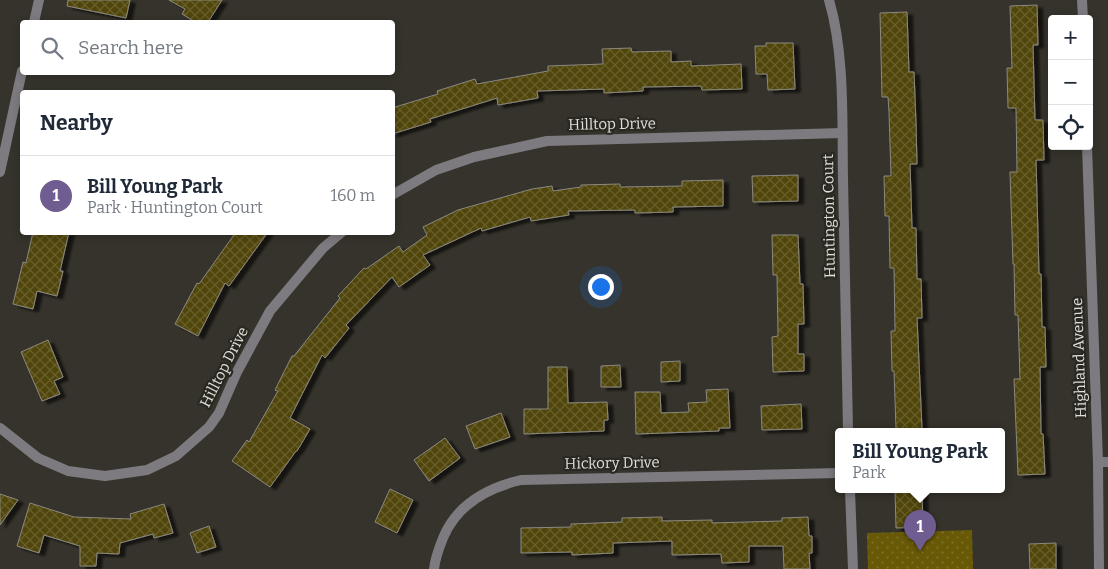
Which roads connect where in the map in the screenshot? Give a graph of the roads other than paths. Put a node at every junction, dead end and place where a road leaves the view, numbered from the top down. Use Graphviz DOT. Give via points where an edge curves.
graph roads {
  1 [pos="39,0"];
  2 [pos="829,0"];
  3 [pos="1082,0"];
  4 [pos="1083,15"];
  5 [pos="34,20"];
  6 [pos="21,75"];
  7 [pos="842,133"];
  8 [pos="1087,150"];
  9 [pos="0,172"];
  10 [pos="395,193"];
  11 [pos="338,235"];
  12 [pos="0,428"];
  13 [pos="848,428"];
  14 [pos="1103,462"];
  15 [pos="835,473"];
  16 [pos="850,493"];
  17 [pos="434,569"];
  18 [pos="853,569"];
  19 [pos="1099,569"];
  1 -- 5 [label="street"];
  2 -- 7 [label="street, Huntington Court" via="839,49"];
  3 -- 4 [label="street"];
  6 -- 9 [label="street"];
  7 -- 10 [label="street, Hilltop Drive" via="547,141 474,157 436,170"];
  7 -- 13 [label="street, Huntington Court"];
  8 -- 14 [label="street, Highland Avenue"];
  11 -- 12 [label="street, Hilltop Drive" via="323,248 270,311 219,413 176,456 147,470 130,473 105,476 68,471 38,458"];
  14 -- 19 [label="street, Highland Avenue"];
  15 -- 17 [label="street, Hickory Drive" via="522,480 502,484 469,502 455,516 439,546"];
  16 -- 18 [label="street"];
}
